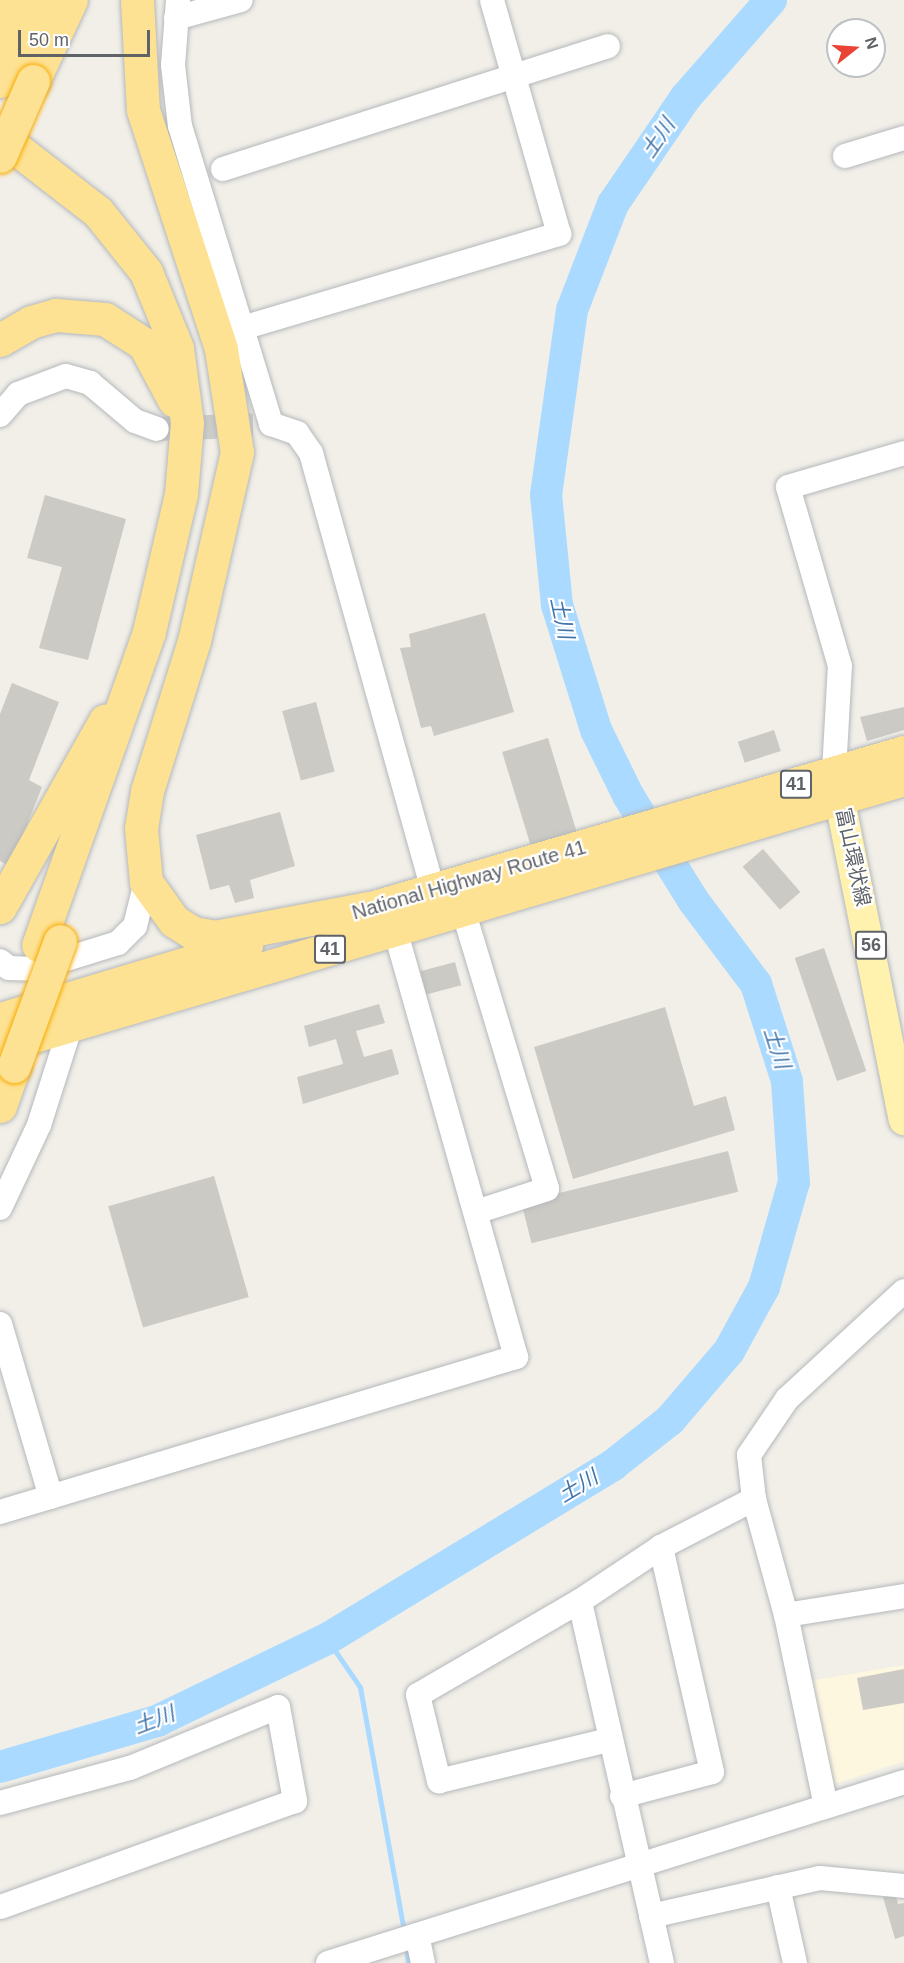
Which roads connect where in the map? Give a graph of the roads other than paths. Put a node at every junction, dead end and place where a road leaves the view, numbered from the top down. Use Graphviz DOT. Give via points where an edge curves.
graph roads {
  1 [pos="10,0"];
  2 [pos="37,0"];
  3 [pos="71,0"];
  4 [pos="137,0"];
  5 [pos="241,0"];
  6 [pos="492,0"];
  7 [pos="177,9"];
  8 [pos="0,28"];
  9 [pos="608,46"];
  10 [pos="14,76"];
  11 [pos="514,76"];
  12 [pos="0,111"];
  13 [pos="0,136"];
  14 [pos="904,138"];
  15 [pos="0,156"];
  16 [pos="845,156"];
  17 [pos="223,169"];
  18 [pos="242,328"];
  19 [pos="0,340"];
  20 [pos="0,415"];
  21 [pos="157,429"];
  22 [pos="904,453"];
  23 [pos="181,494"];
  24 [pos="229,501"];
  25 [pos="149,632"];
  26 [pos="194,641"];
  27 [pos="904,752"];
  28 [pos="904,779"];
  29 [pos="837,785"];
  30 [pos="585,861"];
  31 [pos="146,882"];
  32 [pos="434,890"];
  33 [pos="0,907"];
  34 [pos="368,908"];
  35 [pos="463,910"];
  36 [pos="395,929"];
  37 [pos="49,943"];
  38 [pos="0,961"];
  39 [pos="0,1019"];
  40 [pos="71,1025"];
  41 [pos="4,1053"];
  42 [pos="0,1106"];
  43 [pos="904,1120"];
  44 [pos="0,1208"];
  45 [pos="476,1212"];
  46 [pos="904,1291"];
  47 [pos="0,1324"];
  48 [pos="51,1497"];
  49 [pos="754,1499"];
  50 [pos="0,1512"];
  51 [pos="661,1547"];
  52 [pos="904,1596"];
  53 [pos="580,1601"];
  54 [pos="786,1614"];
  55 [pos="609,1740"];
  56 [pos="904,1782"];
  57 [pos="622,1796"];
  58 [pos="0,1803"];
  59 [pos="826,1806"];
  60 [pos="640,1865"];
  61 [pos="904,1886"];
  62 [pos="778,1887"];
  63 [pos="0,1907"];
  64 [pos="651,1916"];
  65 [pos="417,1935"];
  66 [pos="328,1963"];
  67 [pos="423,1963"];
  68 [pos="662,1963"];
  69 [pos="795,1963"];
  1 -- 8 [label="highway"];
  2 -- 10 [label="highway"];
  3 -- 10 [label="highway"];
  4 -- 24 [label="highway" via="137,67 153,154 212,318 234,408 237,452"];
  5 -- 7 [label="street"];
  6 -- 11 [label="street"];
  7 -- 18 [label="street" via="173,65 180,126"];
  9 -- 11 [label="street"];
  10 -- 15 [label="highway, bridge"];
  11 -- 17 [label="street"];
  11 -- 18 [label="street" via="559,234"];
  12 -- 24 [label="highway" via="105,192 153,250 200,356 224,442"];
  13 -- 23 [label="highway" via="98,212 146,273 177,348 184,386 188,423"];
  14 -- 16 [label="street"];
  18 -- 32 [label="street" via="266,425 297,433 311,453"];
  19 -- 23 [label="highway" via="31,322 81,314 105,319 144,344 158,362 176,406"];
  20 -- 21 [label="street" via="18,394 66,376 90,383 135,421"];
  22 -- 29 [label="street" via="788,487 840,666"];
  23 -- 25 [label="highway"];
  24 -- 26 [label="highway"];
  25 -- 33 [label="highway"];
  25 -- 37 [label="highway"];
  26 -- 31 [label="highway" via="147,791 141,828"];
  26 -- 37 [label="highway" via="126,764"];
  27 -- 29 [label="highway, National Highway Route 41 / 41"];
  28 -- 29 [label="highway, National Highway Route 41 / 41"];
  29 -- 30 [label="highway, National Highway Route 41 / 41"];
  29 -- 43 [label="main road, 富山環状線 / 56"];
  30 -- 32 [label="highway, National Highway Route 41 / 41"];
  30 -- 35 [label="highway, National Highway Route 41 / 41"];
  31 -- 34 [label="highway" via="174,921 193,933 215,937"];
  31 -- 38 [label="street" via="135,926 118,943 34,969 15,969"];
  32 -- 34 [label="highway, National Highway Route 41 / 41"];
  34 -- 39 [label="highway, National Highway Route 41 / 41"];
  35 -- 36 [label="highway, National Highway Route 41 / 41"];
  35 -- 45 [label="street" via="547,1189"];
  36 -- 40 [label="highway, National Highway Route 41 / 41"];
  36 -- 45 [label="street"];
  37 -- 41 [label="highway"];
  40 -- 41 [label="highway, National Highway Route 41"];
  40 -- 44 [label="street" via="39,1125"];
  41 -- 42 [label="highway"];
  45 -- 48 [label="street" via="516,1357"];
  46 -- 49 [label="street" via="787,1399 749,1455"];
  47 -- 48 [label="street"];
  48 -- 50 [label="street"];
  49 -- 51 [label="street"];
  49 -- 54 [label="street"];
  51 -- 53 [label="street"];
  51 -- 57 [label="street" via="712,1772"];
  52 -- 54 [label="street"];
  53 -- 55 [label="street"];
  53 -- 55 [label="street" via="418,1695 439,1781"];
  54 -- 59 [label="street"];
  55 -- 57 [label="street"];
  56 -- 59 [label="street"];
  57 -- 60 [label="street"];
  58 -- 63 [label="street" via="130,1768 278,1707 296,1801"];
  59 -- 60 [label="street"];
  60 -- 64 [label="street"];
  60 -- 65 [label="street"];
  61 -- 62 [label="street" via="820,1878"];
  62 -- 64 [label="street"];
  62 -- 69 [label="street"];
  64 -- 68 [label="street"];
  65 -- 66 [label="street"];
  65 -- 67 [label="street"];
}
